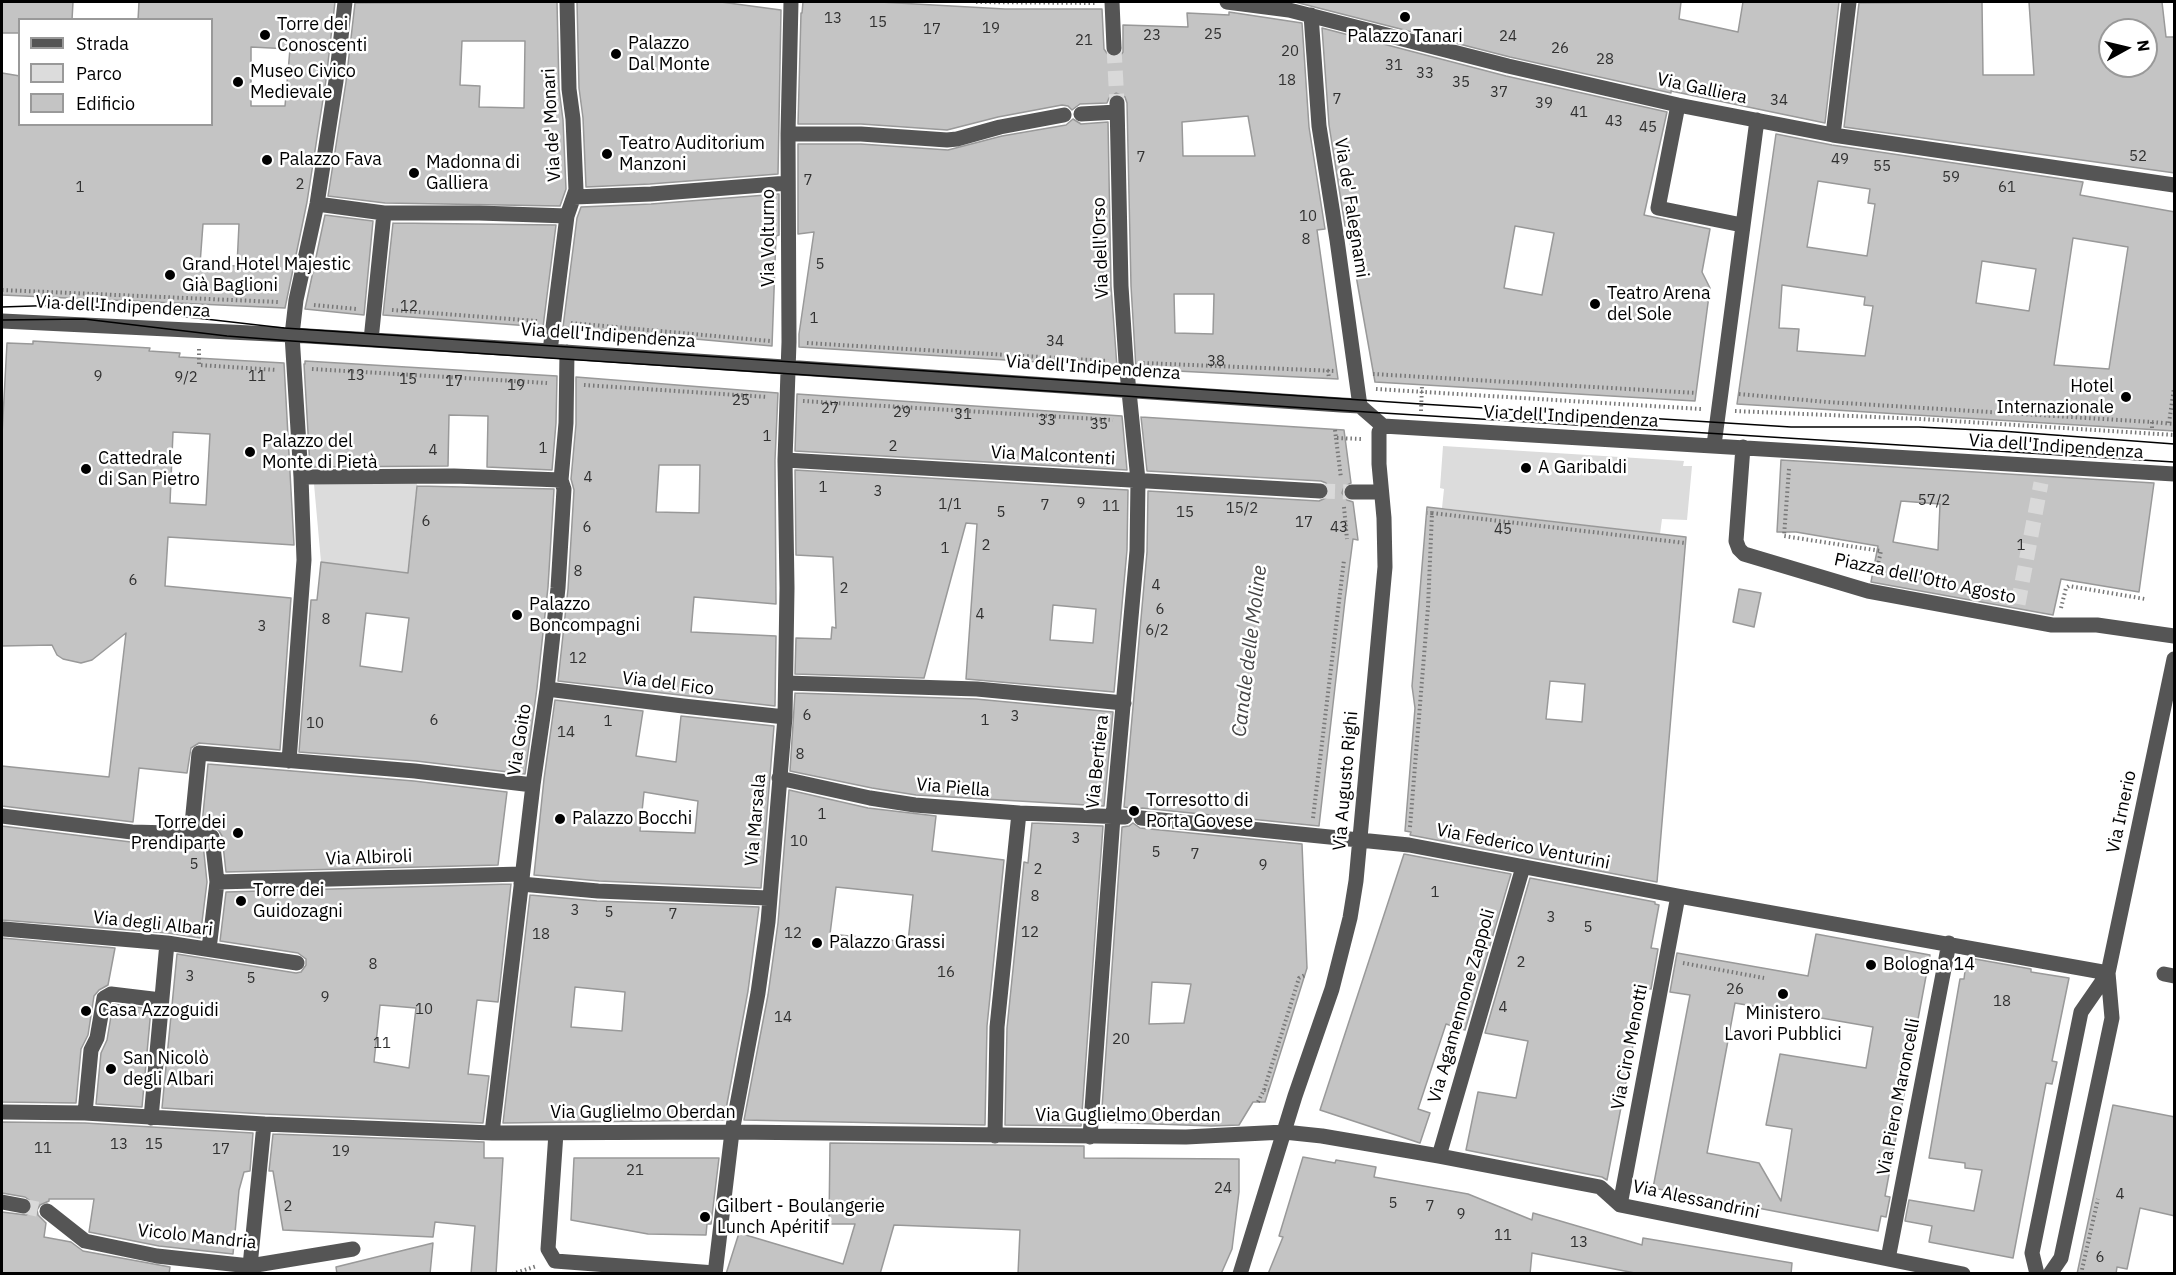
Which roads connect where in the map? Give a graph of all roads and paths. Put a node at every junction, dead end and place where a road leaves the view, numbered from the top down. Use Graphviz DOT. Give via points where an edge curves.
graph roads {
  1 [pos="345,2"];
  2 [pos="567,2"];
  3 [pos="791,2"];
  4 [pos="976,2"];
  5 [pos="1100,2"];
  6 [pos="1112,2"];
  7 [pos="1227,2"];
  8 [pos="1849,2"];
  9 [pos="1311,15"];
  10 [pos="1114,48"];
  11 [pos="1678,105"];
  12 [pos="1081,114"];
  13 [pos="1064,115"];
  14 [pos="1757,120"];
  15 [pos="788,134"];
  16 [pos="1833,135"];
  17 [pos="788,183"];
  18 [pos="2175,186"];
  19 [pos="574,197"];
  20 [pos="317,204"];
  21 [pos="384,213"];
  22 [pos="567,216"];
  23 [pos="1742,225"];
  24 [pos="2,290"];
  25 [pos="285,299"];
  26 [pos="309,302"];
  27 [pos="374,310"];
  28 [pos="2,321"];
  29 [pos="552,322"];
  30 [pos="292,335"];
  31 [pos="371,340"];
  32 [pos="789,342"];
  33 [pos="550,351"];
  34 [pos="567,352"];
  35 [pos="199,358"];
  36 [pos="1117,362"];
  37 [pos="1136,363"];
  38 [pos="788,367"];
  39 [pos="306,369"];
  40 [pos="288,370"];
  41 [pos="1328,370"];
  42 [pos="1337,371"];
  43 [pos="1374,374"];
  44 [pos="1329,379"];
  45 [pos="556,383"];
  46 [pos="577,385"];
  47 [pos="1358,388"];
  48 [pos="2175,388"];
  49 [pos="1130,390"];
  50 [pos="1696,393"];
  51 [pos="1738,394"];
  52 [pos="769,397"];
  53 [pos="800,401"];
  54 [pos="1360,406"];
  55 [pos="1718,410"];
  56 [pos="1120,421"];
  57 [pos="2152,422"];
  58 [pos="2172,424"];
  59 [pos="1383,426"];
  60 [pos="2152,429"];
  61 [pos="1335,430"];
  62 [pos="2175,435"];
  63 [pos="1345,438"];
  64 [pos="1714,445"];
  65 [pos="1743,447"];
  66 [pos="785,460"];
  67 [pos="1800,468"];
  68 [pos="2175,474"];
  69 [pos="302,477"];
  70 [pos="561,480"];
  71 [pos="1138,480"];
  72 [pos="1320,491"];
  73 [pos="1352,492"];
  74 [pos="1381,492"];
  75 [pos="1685,543"];
  76 [pos="1344,560"];
  77 [pos="1875,578"];
  78 [pos="2145,599"];
  79 [pos="2057,612"];
  80 [pos="2175,636"];
  81 [pos="2175,659"];
  82 [pos="786,683"];
  83 [pos="547,688"];
  84 [pos="1124,703"];
  85 [pos="785,717"];
  86 [pos="288,761"];
  87 [pos="779,778"];
  88 [pos="533,785"];
  89 [pos="1019,813"];
  90 [pos="2,816"];
  91 [pos="1126,817"];
  92 [pos="1313,826"];
  93 [pos="1410,832"];
  94 [pos="191,834"];
  95 [pos="1360,840"];
  96 [pos="1523,867"];
  97 [pos="522,879"];
  98 [pos="217,882"];
  99 [pos="1678,896"];
  100 [pos="768,898"];
  101 [pos="4,929"];
  102 [pos="167,943"];
  103 [pos="1948,943"];
  104 [pos="209,949"];
  105 [pos="297,963"];
  106 [pos="1682,963"];
  107 [pos="2108,973"];
  108 [pos="1305,975"];
  109 [pos="1764,978"];
  110 [pos="161,1000"];
  111 [pos="1258,1102"];
  112 [pos="2,1112"];
  113 [pos="85,1113"];
  114 [pos="151,1118"];
  115 [pos="264,1124"];
  116 [pos="732,1132"];
  117 [pos="1284,1132"];
  118 [pos="492,1133"];
  119 [pos="555,1133"];
  120 [pos="995,1136"];
  121 [pos="1090,1137"];
  122 [pos="1439,1156"];
  123 [pos="2098,1200"];
  124 [pos="2,1202"];
  125 [pos="1620,1205"];
  126 [pos="23,1206"];
  127 [pos="47,1211"];
  128 [pos="353,1249"];
  129 [pos="1888,1259"];
  130 [pos="555,1260"];
  131 [pos="250,1266"];
  132 [pos="715,1273"];
  133 [pos="512,1274"];
  134 [pos="1240,1274"];
  135 [pos="1963,1274"];
  136 [pos="2037,1274"];
  137 [pos="2050,1274"];
  138 [pos="2081,1274"];
  1 -- 20 [label="street"];
  2 -- 19 [label="street, Via de' Monari"];
  3 -- 15 [label="street, Via Volturno"];
  4 -- 5 [label="path"];
  6 -- 10 [label="street"];
  7 -- 9 [label="street, Via Galliera"];
  8 -- 16 [label="street"];
  9 -- 11 [label="street, Via Galliera"];
  9 -- 47 [label="street, Via de' Falegnami" via="1319,126"];
  11 -- 14 [label="street, Via Galliera"];
  11 -- 23 [label="street" via="1658,208"];
  12 -- 49 [label="street, Via dell'Orso" via="1117,108 1122,286"];
  13 -- 15 [label="street" via="947,140"];
  14 -- 16 [label="street, Via Galliera"];
  14 -- 23 [label="street"];
  15 -- 17 [label="street, Via Volturno"];
  16 -- 18 [label="street, Via Galliera"];
  17 -- 19 [label="street"];
  17 -- 32 [label="street, Via Volturno"];
  19 -- 22 [label="street, Via de' Monari"];
  20 -- 21 [label="street"];
  20 -- 30 [label="street"];
  21 -- 22 [label="street"];
  21 -- 27 [label="street"];
  22 -- 29 [label="street, Via de' Monari"];
  23 -- 55 [label="street"];
  24 -- 25 [label="path" via="279,302"];
  26 -- 27 [label="path" via="316,306"];
  27 -- 29 [label="path"];
  27 -- 31 [label="street"];
  28 -- 30 [label="street, Via dell'Indipendenza"];
  29 -- 32 [label="path"];
  29 -- 33 [label="street, Via de' Monari"];
  30 -- 31 [label="street, Via dell'Indipendenza"];
  30 -- 69 [label="street"];
  31 -- 33 [label="street, Via dell'Indipendenza"];
  32 -- 36 [label="path"];
  32 -- 38 [label="street, Via Volturno"];
  33 -- 34 [label="street, Via dell'Indipendenza"];
  34 -- 38 [label="street, Via dell'Indipendenza"];
  34 -- 70 [label="street, Via Goito"];
  35 -- 40 [label="path" via="199,365"];
  37 -- 41 [label="path"];
  38 -- 49 [label="street, Via dell'Indipendenza"];
  38 -- 66 [label="street, Via Marsala"];
  39 -- 45 [label="path"];
  41 -- 42 [label="path"];
  41 -- 44 [label="path"];
  43 -- 50 [label="path"];
  46 -- 52 [label="path"];
  47 -- 54 [label="street, Via de' Falegnami"];
  47 -- 55 [label="path"];
  48 -- 58 [label="path"];
  49 -- 54 [label="street, Via dell'Indipendenza"];
  49 -- 71 [label="street, Via Bertiera"];
  51 -- 57 [label="path"];
  53 -- 56 [label="path"];
  54 -- 59 [label="street"];
  55 -- 62 [label="path" via="1921,418"];
  55 -- 64 [label="street"];
  57 -- 58 [label="path"];
  57 -- 60 [label="path"];
  59 -- 64 [label="street, Via dell'Indipendenza"];
  59 -- 74 [label="street, Via Augusto Righi" via="1379,432"];
  61 -- 63 [label="path" via="1336,438"];
  64 -- 65 [label="street, Via dell'Indipendenza"];
  65 -- 68 [label="street, Via dell'Indipendenza"];
  65 -- 80 [label="street, Piazza dell'Otto Agosto" via="1736,541 1744,554 1868,591 2052,625 2104,625"];
  66 -- 71 [label="street, Via Malcontenti"];
  66 -- 82 [label="street, Via Marsala"];
  67 -- 77 [label="path" via="1789,467 1785,536 1881,551"];
  69 -- 70 [label="street"];
  69 -- 86 [label="street" via="304,560"];
  70 -- 83 [label="street, Via Goito" via="564,489 558,588"];
  71 -- 72 [label="street, Via Malcontenti"];
  71 -- 84 [label="street, Via Bertiera" via="1137,551"];
  73 -- 74 [label="street"];
  74 -- 95 [label="street, Via Augusto Righi" via="1385,567"];
  75 -- 93 [label="path" via="1429,513 1428,607"];
  76 -- 92 [label="path"];
  78 -- 79 [label="path" via="2069,586"];
  81 -- 107 [label="street, Via Irnerio"];
  82 -- 84 [label="street" via="977,689"];
  82 -- 85 [label="street, Via Marsala"];
  83 -- 85 [label="street, Via del Fico"];
  83 -- 88 [label="street, Via Goito"];
  84 -- 91 [label="street, Via Bertiera"];
  85 -- 87 [label="street, Via Marsala"];
  86 -- 88 [label="street"];
  86 -- 94 [label="street" via="199,753"];
  87 -- 89 [label="street, Via Piella" via="870,798"];
  87 -- 100 [label="street, Via Marsala"];
  88 -- 97 [label="street, Via Goito"];
  89 -- 91 [label="street, Via Piella"];
  89 -- 120 [label="street" via="997,1027"];
  90 -- 94 [label="street" via="132,832"];
  91 -- 95 [label="street, Via Piella"];
  91 -- 121 [label="street, Via Bertiera"];
  94 -- 98 [label="street" via="212,837"];
  95 -- 96 [label="street, Via Federico Venturini" via="1409,845"];
  95 -- 117 [label="street, Via Augusto Righi" via="1342,953"];
  96 -- 99 [label="street, Via Federico Venturini"];
  96 -- 122 [label="street, Via Agamennone Zappoli"];
  97 -- 98 [label="street, Via Albiroli"];
  97 -- 100 [label="street, Via Albiroli" via="598,891"];
  97 -- 118 [label="street, Via Goito"];
  98 -- 104 [label="street"];
  99 -- 103 [label="street"];
  99 -- 125 [label="street, Via Ciro Menotti"];
  100 -- 116 [label="street, Via Marsala" via="758,993"];
  101 -- 102 [label="street, Via degli Albari"];
  102 -- 104 [label="street, Via degli Albari"];
  102 -- 110 [label="street"];
  103 -- 107 [label="street"];
  103 -- 129 [label="street, Via Piero Maroncelli"];
  104 -- 105 [label="street, Via degli Albari"];
  106 -- 109 [label="path"];
  107 -- 136 [label="street, Via Irnerio" via="2081,1012 2032,1253"];
  107 -- 137 [label="street, Via Irnerio" via="2112,1018 2061,1258"];
  108 -- 111 [label="path" via="1299,978 1266,1090"];
  110 -- 113 [label="street" via="111,994 104,998 91,1050"];
  110 -- 114 [label="street"];
  112 -- 113 [label="street, Via Guglielmo Oberdan"];
  113 -- 114 [label="street, Via Guglielmo Oberdan"];
  114 -- 115 [label="street, Via Guglielmo Oberdan"];
  115 -- 118 [label="street, Via Guglielmo Oberdan"];
  115 -- 131 [label="street"];
  116 -- 119 [label="street, Via Guglielmo Oberdan"];
  116 -- 120 [label="street, Via Guglielmo Oberdan"];
  116 -- 132 [label="street, Via Marsala"];
  117 -- 121 [label="street, Via Guglielmo Oberdan"];
  117 -- 122 [label="street, Via Alessandrini"];
  117 -- 134 [label="street, Via Augusto Righi"];
  118 -- 119 [label="street, Via Guglielmo Oberdan"];
  119 -- 130 [label="street" via="548,1249"];
  120 -- 121 [label="street, Via Guglielmo Oberdan"];
  122 -- 125 [label="street, Via Alessandrini" via="1600,1187"];
  123 -- 138 [label="path"];
  124 -- 126 [label="street"];
  125 -- 129 [label="street, Via Alessandrini"];
  127 -- 131 [label="street, Vicolo Mandria" via="85,1241 157,1256"];
  128 -- 131 [label="street, Vicolo Mandria"];
  129 -- 135 [label="street, Via Alessandrini"];
  130 -- 132 [label="street"];
  130 -- 133 [label="path"];
}
